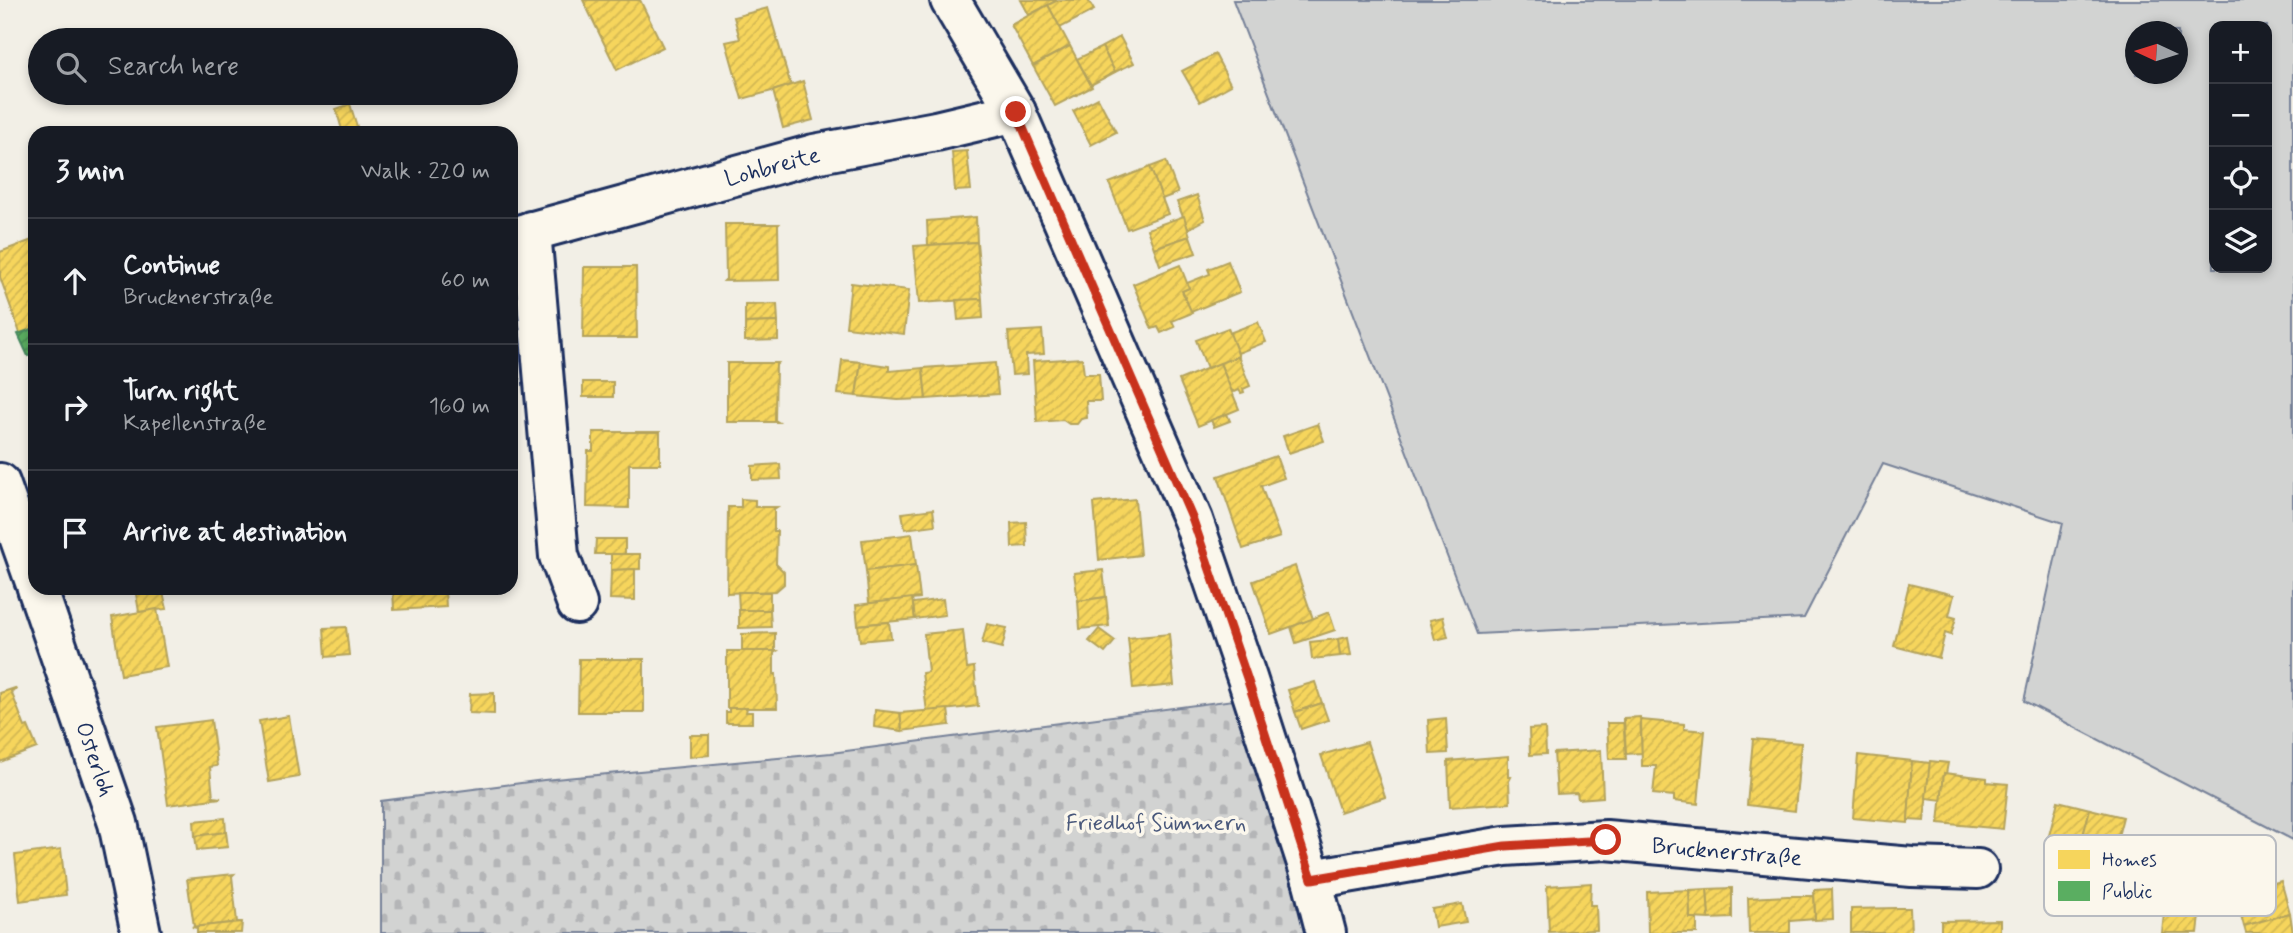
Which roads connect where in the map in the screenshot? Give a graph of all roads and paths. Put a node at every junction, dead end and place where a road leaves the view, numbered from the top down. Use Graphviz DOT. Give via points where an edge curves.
graph roads {
  1 [pos="950,0"];
  2 [pos="1016,112"];
  3 [pos="521,234"];
  4 [pos="0,483"];
  5 [pos="26,523"];
  6 [pos="39,595"];
  7 [pos="577,604"];
  8 [pos="1978,869"];
  9 [pos="1312,879"];
  10 [pos="141,933"];
  11 [pos="1326,933"];
  1 -- 2 [label="street"];
  2 -- 3 [label="street, Lohbreite" via="814,154"];
  2 -- 9 [label="street" via="1193,520"];
  3 -- 7 [label="street, Lohbreite" via="559,556"];
  4 -- 5 [label="street"];
  6 -- 10 [label="street, Osterloh" via="118,823"];
  8 -- 9 [label="street, Brucknerstraße" via="1606,840 1505,846"];
  9 -- 11 [label="street"];
}
